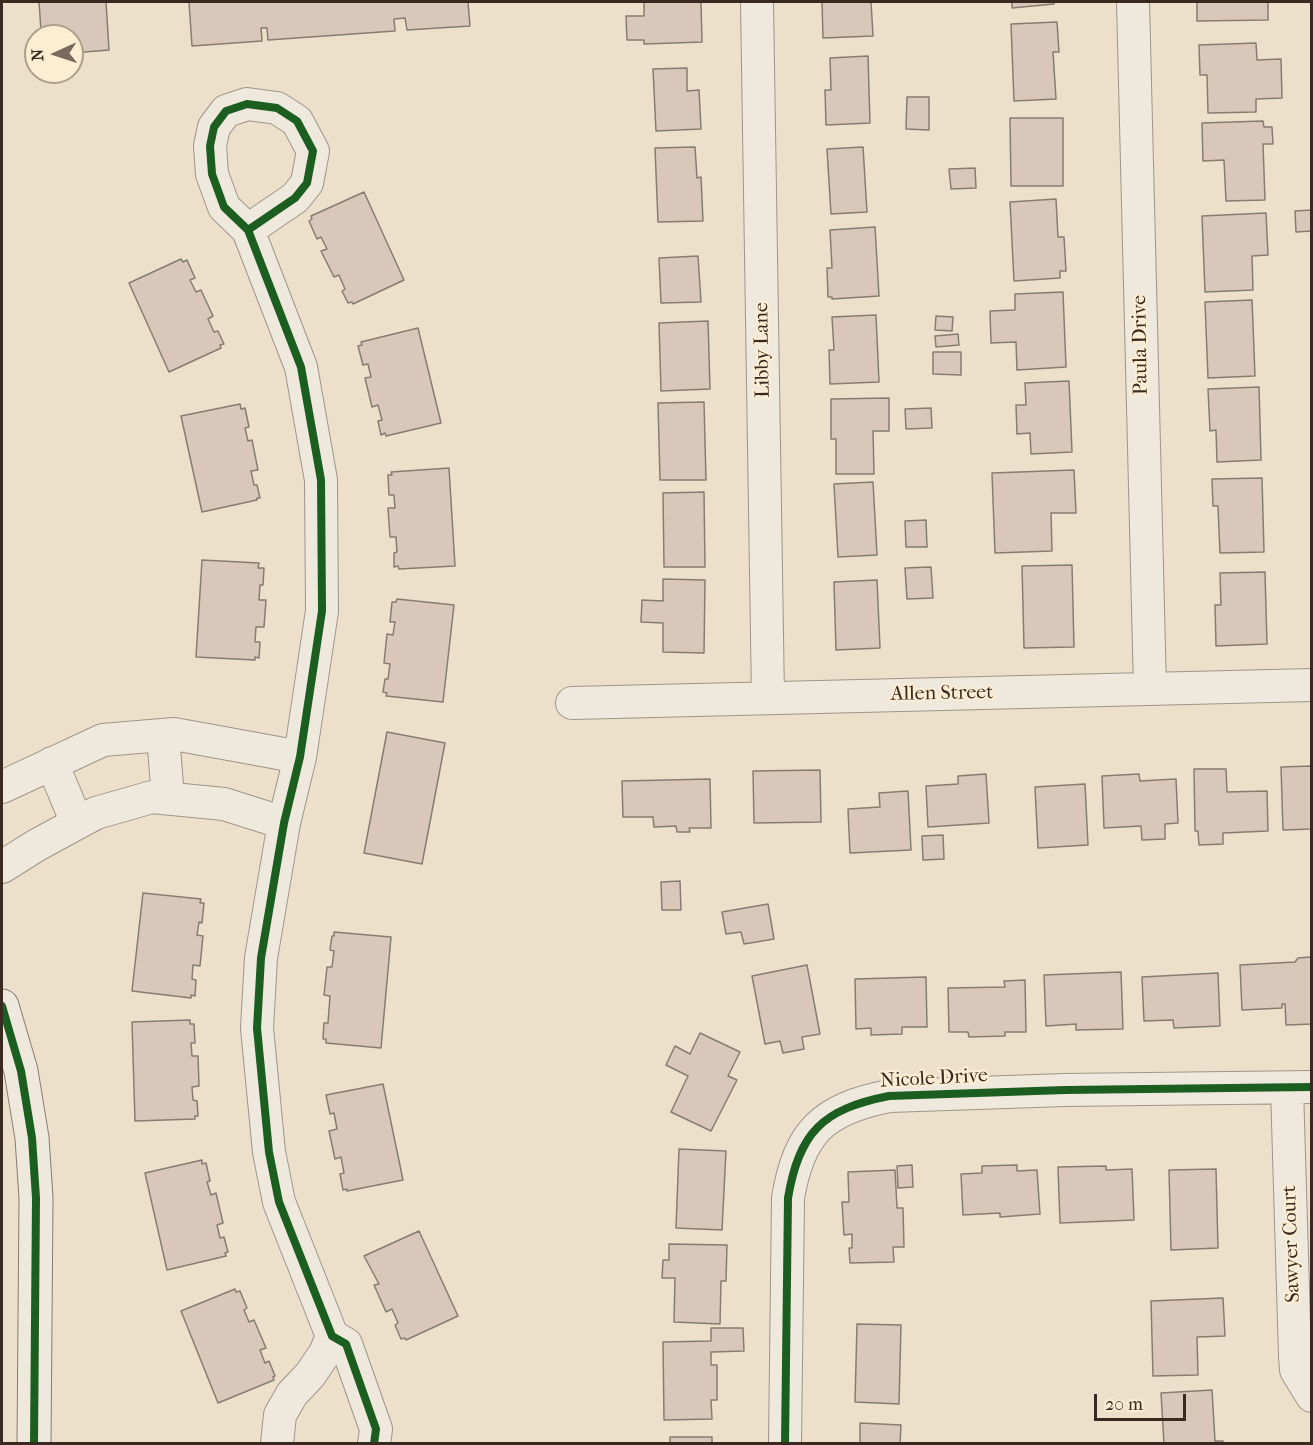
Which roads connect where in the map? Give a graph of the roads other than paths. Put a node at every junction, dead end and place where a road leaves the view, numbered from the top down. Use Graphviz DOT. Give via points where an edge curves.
graph roads {
  1 [pos="757,2"];
  2 [pos="1133,2"];
  3 [pos="248,230"];
  4 [pos="1311,686"];
  5 [pos="1150,689"];
  6 [pos="768,698"];
  7 [pos="572,703"];
  8 [pos="163,735"];
  9 [pos="300,757"];
  10 [pos="52,763"];
  11 [pos="2,787"];
  12 [pos="168,798"];
  13 [pos="77,823"];
  14 [pos="284,823"];
  15 [pos="2,867"];
  16 [pos="2,1006"];
  17 [pos="1299,1087"];
  18 [pos="332,1336"];
  19 [pos="1311,1396"];
  20 [pos="34,1443"];
  21 [pos="277,1443"];
  22 [pos="374,1443"];
  23 [pos="785,1443"];
  1 -- 6 [label="street, Libby Lane"];
  2 -- 5 [label="street, Paula Drive"];
  3 -- 9 [label="street" via="301,367 321,480 322,611"];
  4 -- 5 [label="street, Allen Street"];
  5 -- 6 [label="street, Allen Street"];
  6 -- 7 [label="street, Allen Street"];
  8 -- 9 [label="street"];
  8 -- 10 [label="street" via="103,740"];
  8 -- 12 [label="street"];
  9 -- 14 [label="street"];
  10 -- 11 [label="street"];
  10 -- 13 [label="street"];
  12 -- 13 [label="street" via="152,797 96,813"];
  12 -- 14 [label="street" via="224,804"];
  13 -- 15 [label="street"];
  14 -- 18 [label="street" via="261,958 257,1028 262,1091 279,1202"];
  16 -- 20 [label="street" via="21,1071 32,1138 36,1198"];
  17 -- 19 [label="street, Sawyer Court" via="1295,1356 1296,1370"];
  17 -- 23 [label="street, Nicole Drive" via="889,1095 835,1113 816,1127 802,1148 788,1198"];
  18 -- 21 [label="street" via="325,1353 280,1415"];
  18 -- 22 [label="street" via="346,1344 376,1429"];
}
